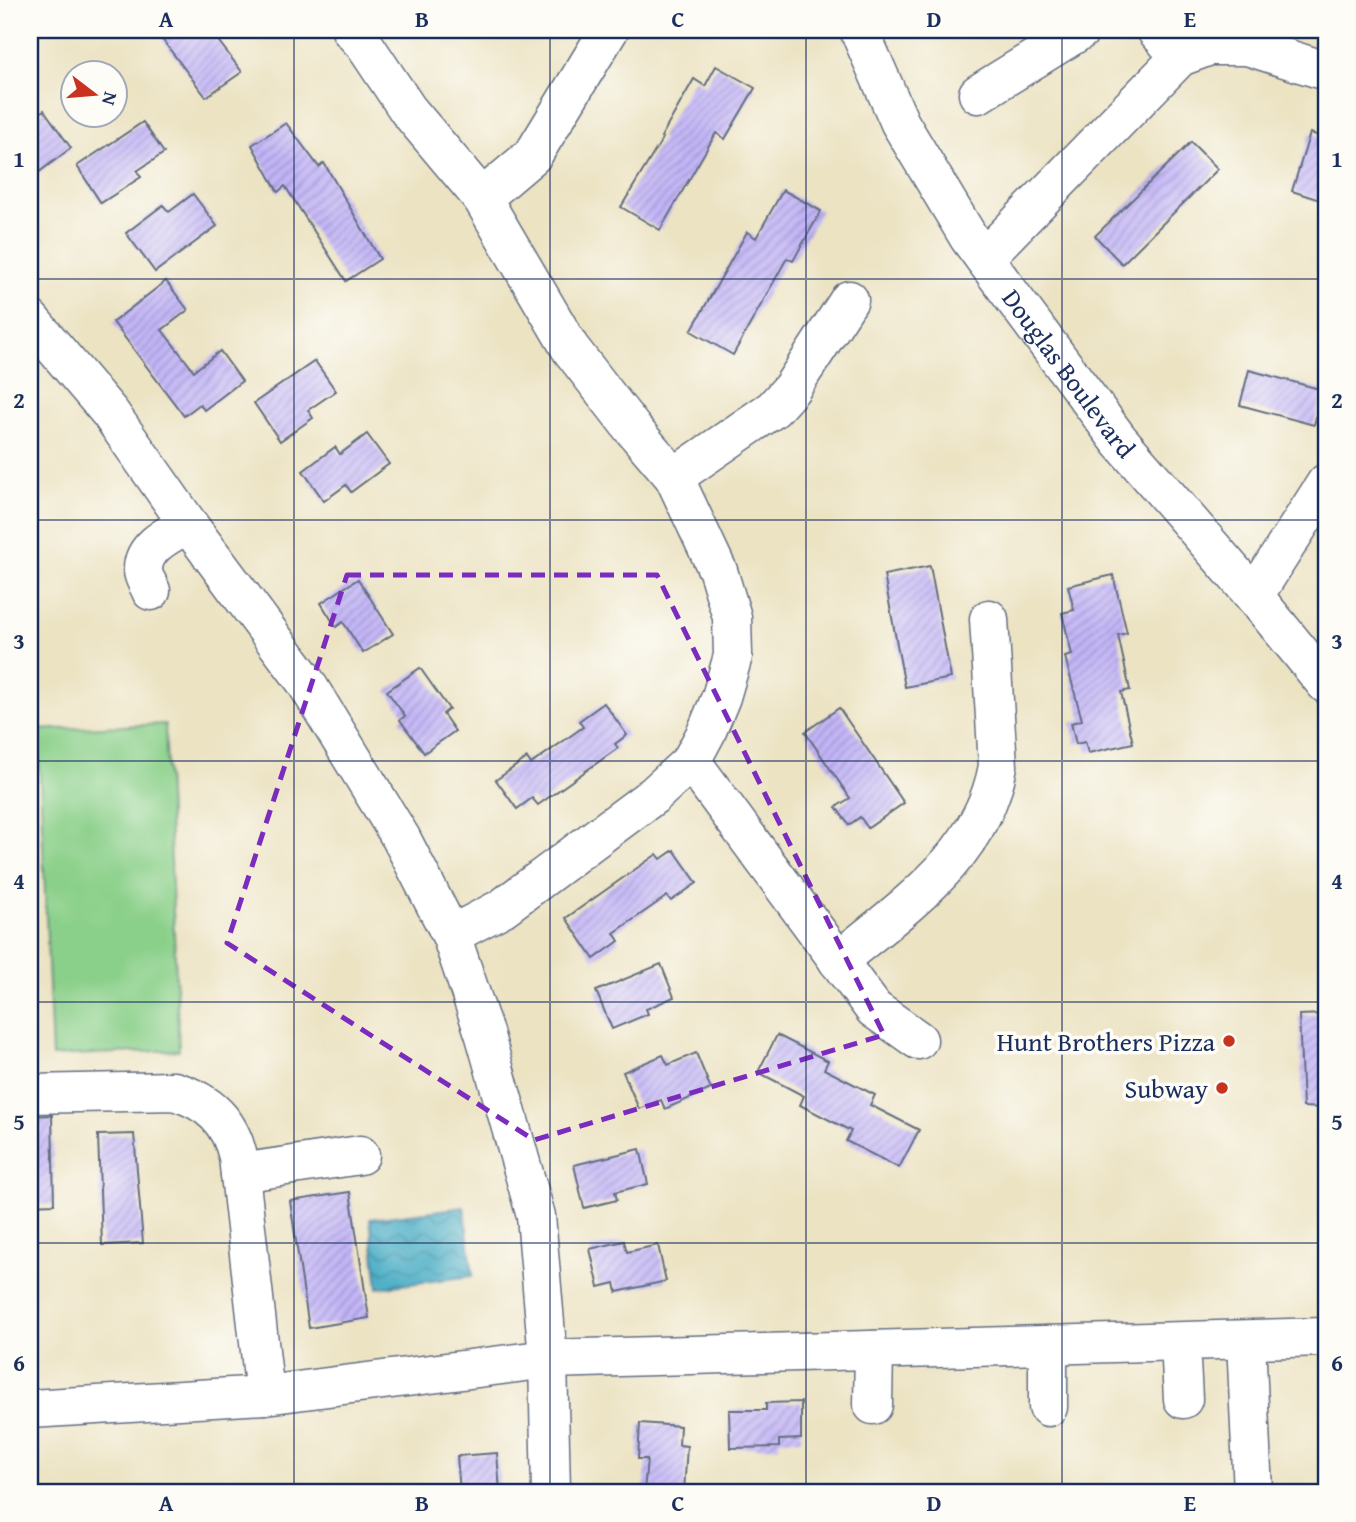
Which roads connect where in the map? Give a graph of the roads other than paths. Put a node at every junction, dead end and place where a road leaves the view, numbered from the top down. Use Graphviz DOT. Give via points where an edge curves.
graph roads {
  1 [pos="351,30"];
  2 [pos="609,30"];
  3 [pos="859,30"];
  4 [pos="1081,30"];
  5 [pos="1168,43"];
  6 [pos="1326,71"];
  7 [pos="978,94"];
  8 [pos="482,198"];
  9 [pos="984,258"];
  10 [pos="849,300"];
  11 [pos="30,318"];
  12 [pos="674,477"];
  13 [pos="1324,491"];
  14 [pos="188,524"];
  15 [pos="152,592"];
  16 [pos="1254,596"];
  17 [pos="989,619"];
  18 [pos="1326,684"];
  19 [pos="691,761"];
  20 [pos="451,935"];
  21 [pos="838,961"];
  22 [pos="918,1040"];
  23 [pos="30,1094"];
  24 [pos="360,1155"];
  25 [pos="240,1173"];
  26 [pos="1326,1337"];
  27 [pos="1246,1340"];
  28 [pos="1180,1342"];
  29 [pos="1048,1345"];
  30 [pos="874,1350"];
  31 [pos="548,1359"];
  32 [pos="265,1395"];
  33 [pos="1183,1399"];
  34 [pos="873,1405"];
  35 [pos="1048,1407"];
  36 [pos="30,1409"];
  37 [pos="551,1492"];
  38 [pos="1253,1492"];
  1 -- 8 [label="street" via="408,110"];
  2 -- 8 [label="street" via="533,155"];
  3 -- 9 [label="street, Douglas Boulevard" via="900,124"];
  4 -- 7 [label="street"];
  5 -- 6 [label="street" via="1247,46"];
  5 -- 9 [label="street"];
  8 -- 12 [label="street" via="570,348"];
  9 -- 16 [label="street, Douglas Boulevard" via="1119,440"];
  10 -- 12 [label="street" via="773,409"];
  11 -- 14 [label="street" via="110,413"];
  12 -- 19 [label="street" via="718,571 732,617 733,656 706,733"];
  13 -- 16 [label="street"];
  14 -- 15 [label="street" via="157,542 146,556 143,572"];
  14 -- 20 [label="street" via="305,681 401,838"];
  16 -- 18 [label="street, Douglas Boulevard"];
  17 -- 21 [label="street" via="998,766 985,812 936,879"];
  19 -- 20 [label="street" via="654,795 502,908"];
  19 -- 21 [label="street"];
  20 -- 31 [label="street" via="536,1216"];
  21 -- 22 [label="street" via="874,1009"];
  23 -- 25 [label="street" via="174,1091 194,1097 211,1107 234,1141"];
  24 -- 25 [label="street"];
  25 -- 32 [label="street"];
  26 -- 27 [label="street"];
  27 -- 28 [label="street"];
  27 -- 38 [label="street"];
  28 -- 29 [label="street"];
  28 -- 33 [label="street"];
  29 -- 30 [label="street"];
  29 -- 35 [label="street"];
  30 -- 31 [label="street"];
  30 -- 34 [label="street"];
  31 -- 32 [label="street"];
  31 -- 37 [label="street"];
  32 -- 36 [label="street"];
}
